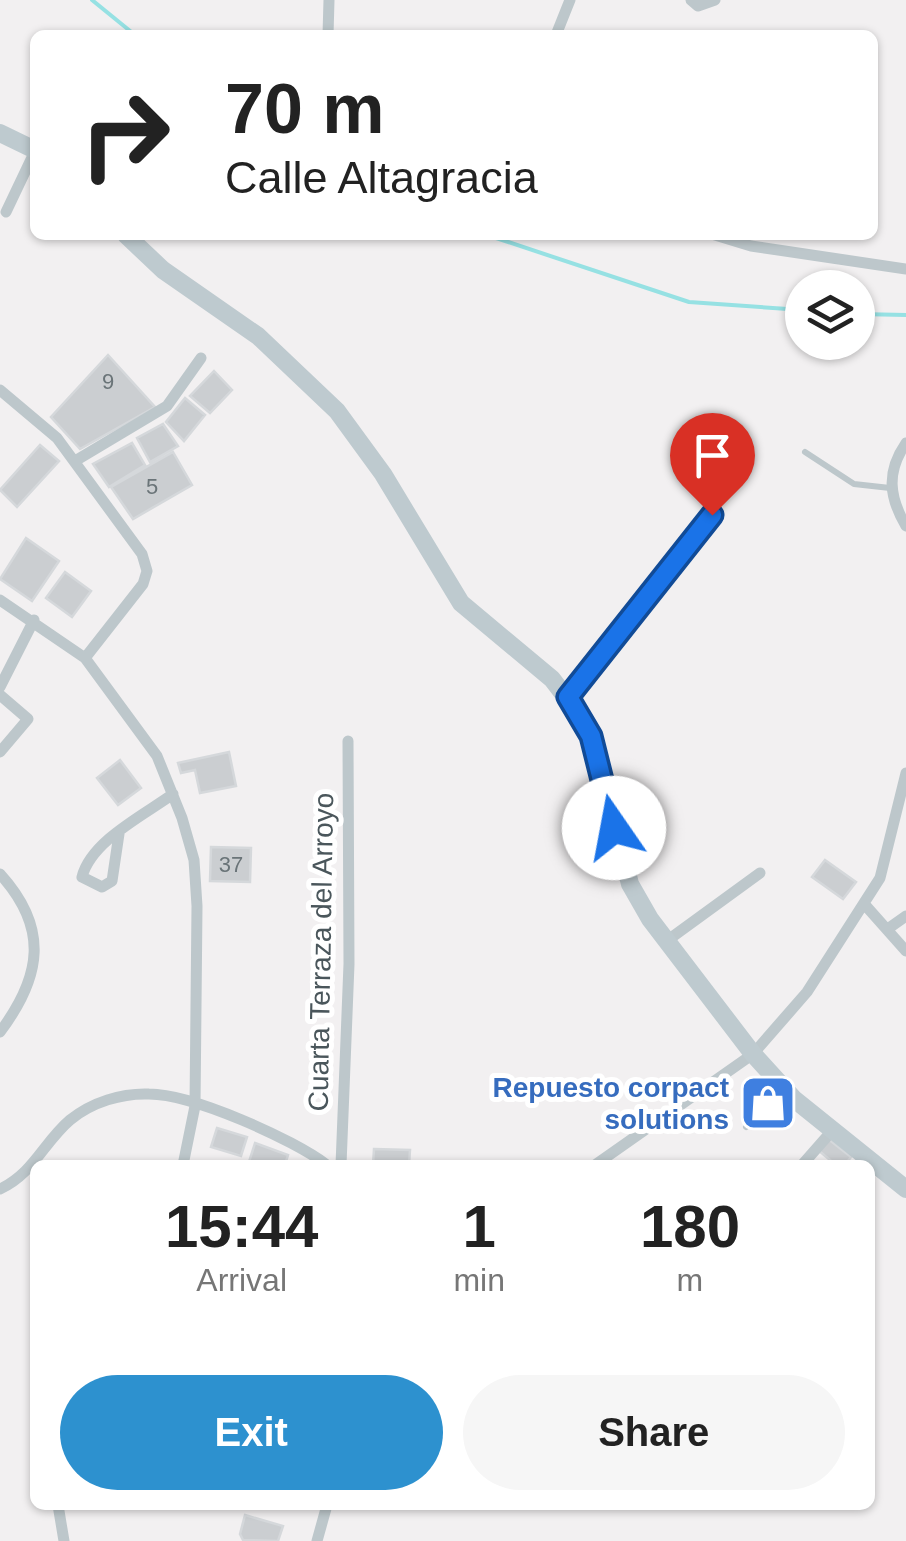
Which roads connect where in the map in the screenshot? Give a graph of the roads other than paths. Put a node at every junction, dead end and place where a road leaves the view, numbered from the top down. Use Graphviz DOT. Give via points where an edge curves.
graph roads {
  1 [pos="329,0"];
  2 [pos="570,0"];
  3 [pos="691,0"];
  4 [pos="715,0"];
  5 [pos="328,30"];
  6 [pos="558,30"];
  7 [pos="0,133"];
  8 [pos="30,148"];
  9 [pos="30,162"];
  10 [pos="6,212"];
  11 [pos="131,240"];
  12 [pos="753,240"];
  13 [pos="906,269"];
  14 [pos="201,358"];
  15 [pos="0,390"];
  16 [pos="906,443"];
  17 [pos="805,452"];
  18 [pos="74,461"];
  19 [pos="890,488"];
  20 [pos="712,515"];
  21 [pos="906,526"];
  22 [pos="0,600"];
  23 [pos="34,620"];
  24 [pos="85,658"];
  25 [pos="0,687"];
  26 [pos="0,696"];
  27 [pos="568,697"];
  28 [pos="348,740"];
  29 [pos="0,752"];
  30 [pos="906,774"];
  31 [pos="173,794"];
  32 [pos="118,834"];
  33 [pos="760,873"];
  34 [pos="0,874"];
  35 [pos="866,906"];
  36 [pos="906,916"];
  37 [pos="889,928"];
  38 [pos="668,940"];
  39 [pos="906,951"];
  40 [pos="0,1032"];
  41 [pos="753,1054"];
  42 [pos="785,1089"];
  43 [pos="195,1106"];
  44 [pos="746,1127"];
  45 [pos="831,1132"];
  46 [pos="308,1159"];
  47 [pos="37,1160"];
  48 [pos="185,1160"];
  49 [pos="341,1160"];
  50 [pos="602,1160"];
  51 [pos="806,1160"];
  52 [pos="868,1160"];
  53 [pos="875,1165"];
  54 [pos="30,1169"];
  55 [pos="0,1189"];
  56 [pos="906,1189"];
  57 [pos="59,1510"];
  58 [pos="325,1510"];
  59 [pos="64,1541"];
  60 [pos="316,1541"];
  1 -- 5 [label="street"];
  2 -- 6 [label="street"];
  3 -- 4 [label="street" via="698,6"];
  7 -- 8 [label="main road"];
  9 -- 10 [label="street"];
  11 -- 27 [label="main road" via="315,388 358,438 461,603"];
  12 -- 13 [label="street"];
  14 -- 18 [label="street" via="166,406"];
  15 -- 18 [label="street" via="26,408"];
  16 -- 19 [label="street"];
  17 -- 19 [label="lane" via="850,482"];
  18 -- 24 [label="street" via="133,538 147,571"];
  19 -- 21 [label="street"];
  20 -- 27 [label="street"];
  22 -- 23 [label="street"];
  23 -- 24 [label="street"];
  23 -- 25 [label="street"];
  24 -- 31 [label="street" via="157,756"];
  26 -- 29 [label="street" via="28,718"];
  27 -- 38 [label="main road" via="591,736 630,884"];
  28 -- 49 [label="street, Cuarta Terraza del Arroyo"];
  30 -- 35 [label="street" via="882,872"];
  31 -- 32 [label="street"];
  31 -- 43 [label="street" via="194,860"];
  32 -- 32 [label="street" via="86,862 82,877 90,886 112,880"];
  33 -- 38 [label="street"];
  34 -- 40 [label="street" via="21,898 35,938 32,974"];
  35 -- 37 [label="street"];
  35 -- 41 [label="street" via="807,992"];
  36 -- 37 [label="street"];
  37 -- 39 [label="street"];
  38 -- 41 [label="main road"];
  41 -- 42 [label="main road"];
  41 -- 50 [label="street"];
  42 -- 44 [label="lane"];
  42 -- 45 [label="main road"];
  43 -- 46 [label="street" via="258,1126"];
  43 -- 47 [label="street" via="151,1094 101,1101 69,1120"];
  43 -- 48 [label="street"];
  45 -- 51 [label="street"];
  45 -- 52 [label="main road"];
  53 -- 56 [label="main road"];
  54 -- 55 [label="street"];
  57 -- 59 [label="street"];
  58 -- 60 [label="street"];
}
